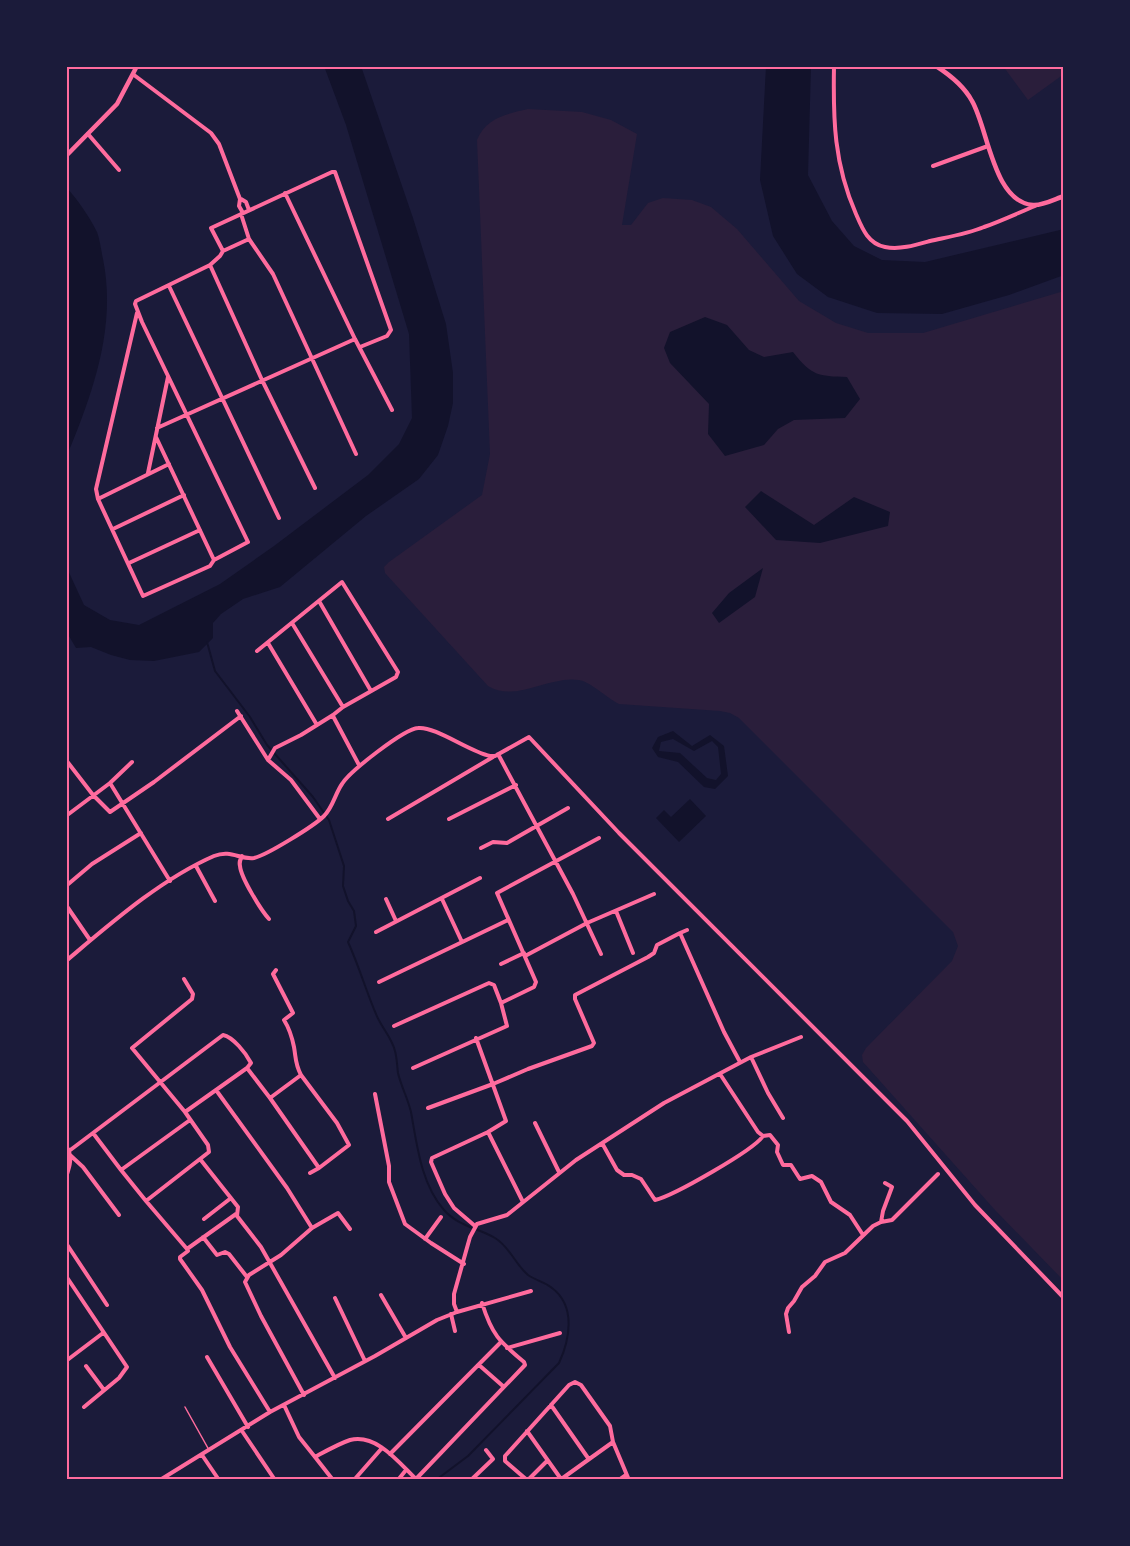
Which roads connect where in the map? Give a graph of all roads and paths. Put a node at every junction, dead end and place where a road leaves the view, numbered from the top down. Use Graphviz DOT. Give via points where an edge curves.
graph roads {
  1 [pos="137,66"];
  2 [pos="834,66"];
  3 [pos="936,66"];
  4 [pos="134,75"];
  5 [pos="88,134"];
  6 [pos="988,146"];
  7 [pos="66,156"];
  8 [pos="933,166"];
  9 [pos="119,171"];
  10 [pos="285,193"];
  11 [pos="1064,196"];
  12 [pos="240,199"];
  13 [pos="1035,206"];
  14 [pos="249,210"];
  15 [pos="242,213"];
  16 [pos="249,239"];
  17 [pos="223,251"];
  18 [pos="210,265"];
  19 [pos="169,286"];
  20 [pos="138,312"];
  21 [pos="355,339"];
  22 [pos="360,347"];
  23 [pos="311,358"];
  24 [pos="168,377"];
  25 [pos="262,380"];
  26 [pos="223,398"];
  27 [pos="392,410"];
  28 [pos="187,415"];
  29 [pos="158,428"];
  30 [pos="156,436"];
  31 [pos="356,454"];
  32 [pos="169,464"];
  33 [pos="148,473"];
  34 [pos="315,488"];
  35 [pos="184,495"];
  36 [pos="98,499"];
  37 [pos="279,519"];
  38 [pos="113,529"];
  39 [pos="200,530"];
  40 [pos="214,560"];
  41 [pos="129,563"];
  42 [pos="320,601"];
  43 [pos="292,623"];
  44 [pos="268,643"];
  45 [pos="257,651"];
  46 [pos="371,691"];
  47 [pos="343,707"];
  48 [pos="237,711"];
  49 [pos="333,715"];
  50 [pos="241,716"];
  51 [pos="318,725"];
  52 [pos="497,755"];
  53 [pos="268,759"];
  54 [pos="66,760"];
  55 [pos="132,762"];
  56 [pos="359,765"];
  57 [pos="110,783"];
  58 [pos="516,786"];
  59 [pos="93,795"];
  60 [pos="123,803"];
  61 [pos="568,808"];
  62 [pos="66,816"];
  63 [pos="322,817"];
  64 [pos="387,819"];
  65 [pos="449,819"];
  66 [pos="538,825"];
  67 [pos="141,833"];
  68 [pos="599,838"];
  69 [pos="481,848"];
  70 [pos="242,856"];
  71 [pos="556,861"];
  72 [pos="196,866"];
  73 [pos="480,878"];
  74 [pos="170,881"];
  75 [pos="66,885"];
  76 [pos="654,894"];
  77 [pos="386,899"];
  78 [pos="442,899"];
  79 [pos="215,901"];
  80 [pos="66,905"];
  81 [pos="616,911"];
  82 [pos="269,919"];
  83 [pos="508,920"];
  84 [pos="396,921"];
  85 [pos="587,923"];
  86 [pos="687,930"];
  87 [pos="376,932"];
  88 [pos="681,933"];
  89 [pos="90,940"];
  90 [pos="462,942"];
  91 [pos="633,953"];
  92 [pos="601,954"];
  93 [pos="524,955"];
  94 [pos="66,961"];
  95 [pos="501,964"];
  96 [pos="276,970"];
  97 [pos="184,979"];
  98 [pos="379,982"];
  99 [pos="501,1003"];
  100 [pos="394,1026"];
  101 [pos="801,1037"];
  102 [pos="476,1038"];
  103 [pos="751,1057"];
  104 [pos="740,1062"];
  105 [pos="247,1068"];
  106 [pos="413,1068"];
  107 [pos="720,1074"];
  108 [pos="301,1075"];
  109 [pos="160,1083"];
  110 [pos="493,1084"];
  111 [pos="216,1090"];
  112 [pos="375,1094"];
  113 [pos="270,1098"];
  114 [pos="428,1108"];
  115 [pos="185,1112"];
  116 [pos="783,1118"];
  117 [pos="190,1120"];
  118 [pos="535,1123"];
  119 [pos="488,1132"];
  120 [pos="93,1133"];
  121 [pos="763,1136"];
  122 [pos="602,1143"];
  123 [pos="66,1146"];
  124 [pos="70,1153"];
  125 [pos="200,1160"];
  126 [pos="319,1167"];
  127 [pos="121,1170"];
  128 [pos="559,1172"];
  129 [pos="310,1173"];
  130 [pos="938,1174"];
  131 [pos="66,1177"];
  132 [pos="885,1183"];
  133 [pos="231,1198"];
  134 [pos="146,1202"];
  135 [pos="523,1202"];
  136 [pos="237,1214"];
  137 [pos="119,1215"];
  138 [pos="441,1217"];
  139 [pos="204,1219"];
  140 [pos="881,1222"];
  141 [pos="474,1227"];
  142 [pos="312,1228"];
  143 [pos="350,1229"];
  144 [pos="863,1235"];
  145 [pos="204,1237"];
  146 [pos="425,1239"];
  147 [pos="66,1243"];
  148 [pos="187,1249"];
  149 [pos="270,1263"];
  150 [pos="464,1264"];
  151 [pos="66,1276"];
  152 [pos="247,1277"];
  153 [pos="531,1291"];
  154 [pos="381,1296"];
  155 [pos="335,1298"];
  156 [pos="1064,1298"];
  157 [pos="482,1304"];
  158 [pos="107,1305"];
  159 [pos="457,1312"];
  160 [pos="451,1314"];
  161 [pos="455,1330"];
  162 [pos="789,1332"];
  163 [pos="103,1333"];
  164 [pos="560,1333"];
  165 [pos="406,1338"];
  166 [pos="500,1343"];
  167 [pos="506,1348"];
  168 [pos="207,1357"];
  169 [pos="365,1361"];
  170 [pos="66,1362"];
  171 [pos="479,1365"];
  172 [pos="86,1366"];
  173 [pos="335,1378"];
  174 [pos="504,1387"];
  175 [pos="104,1390"];
  176 [pos="304,1395"];
  177 [pos="284,1405"];
  178 [pos="552,1405"];
  179 [pos="84,1407"];
  180 [pos="185,1407"];
  181 [pos="270,1412"];
  182 [pos="248,1427"];
  183 [pos="242,1431"];
  184 [pos="527,1431"];
  185 [pos="614,1442"];
  186 [pos="380,1447"];
  187 [pos="486,1450"];
  188 [pos="209,1451"];
  189 [pos="390,1454"];
  190 [pos="202,1455"];
  191 [pos="315,1457"];
  192 [pos="588,1458"];
  193 [pos="547,1461"];
  194 [pos="406,1470"];
  195 [pos="626,1474"];
  196 [pos="162,1480"];
  197 [pos="219,1480"];
  198 [pos="275,1480"];
  199 [pos="333,1480"];
  200 [pos="354,1480"];
  201 [pos="398,1480"];
  202 [pos="417,1480"];
  203 [pos="471,1480"];
  204 [pos="527,1480"];
  205 [pos="561,1480"];
  206 [pos="619,1480"];
  207 [pos="629,1480"];
  1 -- 4 [label="street"];
  2 -- 13 [label="street" via="838,164 865,235 873,241 883,247 898,248 982,228"];
  3 -- 6 [label="street" via="974,103"];
  4 -- 5 [label="street" via="117,104"];
  4 -- 12 [label="street" via="211,133"];
  5 -- 7 [label="street"];
  5 -- 9 [label="street"];
  6 -- 8 [label="street"];
  6 -- 13 [label="street" via="1014,197"];
  10 -- 14 [label="street"];
  10 -- 21 [label="street"];
  10 -- 22 [label="street" via="332,172 337,174 391,330 387,336"];
  11 -- 13 [label="street"];
  12 -- 14 [label="street"];
  12 -- 15 [label="street"];
  14 -- 15 [label="street"];
  15 -- 16 [label="street"];
  15 -- 17 [label="street" via="211,228"];
  16 -- 17 [label="street"];
  16 -- 23 [label="street" via="273,274"];
  17 -- 18 [label="street"];
  18 -- 19 [label="street"];
  18 -- 25 [label="street"];
  19 -- 20 [label="street" via="136,301"];
  19 -- 26 [label="street"];
  20 -- 24 [label="street"];
  20 -- 36 [label="street" via="96,489"];
  21 -- 22 [label="street"];
  21 -- 23 [label="street"];
  22 -- 27 [label="street"];
  23 -- 25 [label="street"];
  23 -- 31 [label="street"];
  24 -- 28 [label="street"];
  24 -- 29 [label="street"];
  25 -- 26 [label="street"];
  25 -- 34 [label="street"];
  26 -- 28 [label="street"];
  26 -- 37 [label="street"];
  28 -- 29 [label="street"];
  28 -- 40 [label="street" via="248,542"];
  29 -- 30 [label="street"];
  30 -- 32 [label="street"];
  30 -- 33 [label="street"];
  32 -- 33 [label="street"];
  32 -- 35 [label="street"];
  33 -- 36 [label="street"];
  35 -- 38 [label="street"];
  35 -- 39 [label="street"];
  36 -- 38 [label="street"];
  38 -- 41 [label="street"];
  39 -- 40 [label="street"];
  39 -- 41 [label="street"];
  40 -- 41 [label="street" via="210,566 145,596"];
  42 -- 43 [label="street"];
  42 -- 46 [label="street"];
  42 -- 46 [label="street" via="343,582 398,672"];
  43 -- 44 [label="street"];
  43 -- 47 [label="street"];
  44 -- 45 [label="street"];
  44 -- 51 [label="street"];
  46 -- 47 [label="street"];
  47 -- 49 [label="street"];
  48 -- 50 [label="street"];
  49 -- 51 [label="street"];
  49 -- 56 [label="street"];
  50 -- 53 [label="street"];
  50 -- 60 [label="street"];
  51 -- 53 [label="street" via="275,748"];
  52 -- 56 [label="street" via="483,754 418,728"];
  52 -- 58 [label="street"];
  52 -- 64 [label="street"];
  52 -- 156 [label="street" via="529,737 619,833 907,1120 975,1205"];
  53 -- 63 [label="street"];
  54 -- 59 [label="street"];
  55 -- 57 [label="street"];
  56 -- 63 [label="street" via="342,783"];
  57 -- 59 [label="street"];
  57 -- 60 [label="street"];
  58 -- 65 [label="street"];
  58 -- 66 [label="street"];
  59 -- 60 [label="street" via="110,812"];
  59 -- 62 [label="street"];
  60 -- 67 [label="street"];
  61 -- 66 [label="street"];
  63 -- 70 [label="street" via="269,852 253,858"];
  66 -- 69 [label="street" via="507,843 493,842"];
  66 -- 71 [label="street"];
  67 -- 74 [label="street"];
  67 -- 75 [label="street"];
  68 -- 71 [label="street"];
  70 -- 72 [label="street" via="222,853"];
  70 -- 82 [label="street" via="243,876"];
  71 -- 83 [label="street" via="497,893"];
  71 -- 85 [label="street"];
  72 -- 74 [label="street"];
  72 -- 79 [label="street"];
  73 -- 78 [label="street"];
  74 -- 89 [label="street"];
  76 -- 81 [label="street"];
  77 -- 84 [label="street"];
  78 -- 84 [label="street"];
  78 -- 90 [label="street"];
  80 -- 89 [label="street"];
  81 -- 85 [label="street"];
  81 -- 91 [label="street"];
  83 -- 90 [label="street"];
  83 -- 93 [label="street"];
  84 -- 87 [label="street"];
  85 -- 92 [label="street"];
  85 -- 93 [label="street"];
  86 -- 88 [label="street"];
  88 -- 104 [label="street"];
  88 -- 110 [label="street" via="657,945 648,957 575,995 593,1046"];
  89 -- 94 [label="street"];
  90 -- 98 [label="street"];
  93 -- 95 [label="street"];
  93 -- 99 [label="street" via="536,985"];
  96 -- 108 [label="street" via="273,974 292,1013 284,1020"];
  97 -- 109 [label="street" via="192,999 132,1048"];
  99 -- 100 [label="street" via="489,983"];
  99 -- 102 [label="street" via="507,1026"];
  101 -- 103 [label="street"];
  102 -- 106 [label="street"];
  102 -- 110 [label="street"];
  103 -- 104 [label="street"];
  103 -- 116 [label="street"];
  104 -- 107 [label="street"];
  105 -- 109 [label="street" via="251,1062 246,1054 223,1035"];
  105 -- 111 [label="street"];
  105 -- 113 [label="street"];
  107 -- 121 [label="street"];
  107 -- 122 [label="street" via="664,1103"];
  108 -- 113 [label="street"];
  108 -- 126 [label="street" via="350,1143"];
  109 -- 115 [label="street"];
  109 -- 120 [label="street"];
  110 -- 114 [label="street"];
  110 -- 119 [label="street" via="506,1120"];
  111 -- 115 [label="street"];
  111 -- 142 [label="street"];
  112 -- 146 [label="street" via="392,1191 408,1228"];
  113 -- 126 [label="street"];
  115 -- 117 [label="street"];
  117 -- 125 [label="street" via="209,1148"];
  117 -- 127 [label="street"];
  118 -- 128 [label="street"];
  119 -- 135 [label="street"];
  119 -- 141 [label="street" via="431,1161 454,1208"];
  120 -- 124 [label="street"];
  120 -- 127 [label="street"];
  121 -- 122 [label="street" via="736,1158 655,1200 641,1179 617,1170"];
  121 -- 144 [label="street" via="771,1136 784,1166 791,1165 799,1178 812,1176 819,1180 831,1202 847,1213"];
  122 -- 128 [label="street"];
  123 -- 124 [label="street"];
  124 -- 131 [label="street"];
  124 -- 137 [label="street"];
  125 -- 133 [label="street"];
  125 -- 134 [label="street"];
  126 -- 129 [label="street"];
  127 -- 134 [label="street"];
  128 -- 135 [label="street"];
  130 -- 140 [label="street" via="892,1220"];
  132 -- 140 [label="street" via="892,1187"];
  133 -- 136 [label="street" via="239,1207"];
  133 -- 139 [label="street"];
  134 -- 148 [label="street"];
  135 -- 141 [label="street" via="507,1215"];
  136 -- 145 [label="street"];
  136 -- 149 [label="street"];
  138 -- 146 [label="street"];
  140 -- 144 [label="street"];
  141 -- 150 [label="street"];
  142 -- 143 [label="street" via="338,1213"];
  142 -- 149 [label="street"];
  144 -- 162 [label="street" via="845,1254 825,1262 802,1287 786,1311"];
  145 -- 148 [label="street"];
  145 -- 152 [label="street" via="217,1255 229,1254"];
  146 -- 150 [label="street"];
  147 -- 158 [label="street"];
  148 -- 181 [label="street" via="180,1259 202,1290 230,1347"];
  149 -- 152 [label="street"];
  149 -- 173 [label="street"];
  150 -- 159 [label="street" via="454,1294"];
  151 -- 163 [label="street"];
  152 -- 176 [label="street" via="247,1287"];
  153 -- 157 [label="street"];
  154 -- 165 [label="street"];
  155 -- 169 [label="street"];
  157 -- 159 [label="street"];
  157 -- 166 [label="street"];
  159 -- 160 [label="street"];
  160 -- 161 [label="street"];
  160 -- 165 [label="street"];
  163 -- 170 [label="street"];
  163 -- 175 [label="street" via="127,1367"];
  164 -- 167 [label="street"];
  165 -- 169 [label="street"];
  166 -- 167 [label="street"];
  166 -- 171 [label="street"];
  167 -- 174 [label="street" via="525,1364"];
  168 -- 182 [label="street"];
  169 -- 173 [label="street"];
  171 -- 174 [label="street"];
  171 -- 189 [label="street"];
  172 -- 175 [label="street"];
  173 -- 176 [label="street"];
  174 -- 202 [label="street"];
  175 -- 179 [label="street"];
  176 -- 177 [label="street"];
  177 -- 181 [label="street"];
  177 -- 191 [label="street" via="299,1437"];
  178 -- 184 [label="street"];
  178 -- 185 [label="street" via="572,1383 581,1385 610,1426"];
  178 -- 192 [label="street"];
  180 -- 188 [label="lane"];
  181 -- 182 [label="street"];
  182 -- 183 [label="street"];
  183 -- 188 [label="street"];
  183 -- 198 [label="street"];
  184 -- 193 [label="street"];
  184 -- 204 [label="street" via="504,1459"];
  185 -- 192 [label="street"];
  185 -- 195 [label="street"];
  186 -- 189 [label="street"];
  186 -- 191 [label="street" via="362,1439 348,1441"];
  186 -- 200 [label="street"];
  187 -- 203 [label="street" via="493,1459"];
  188 -- 190 [label="street"];
  189 -- 194 [label="street"];
  190 -- 196 [label="street"];
  190 -- 197 [label="street"];
  191 -- 199 [label="street"];
  192 -- 205 [label="street"];
  193 -- 204 [label="street"];
  193 -- 205 [label="street"];
  194 -- 201 [label="street"];
  194 -- 202 [label="street"];
  195 -- 206 [label="street"];
  195 -- 207 [label="street"];
}
